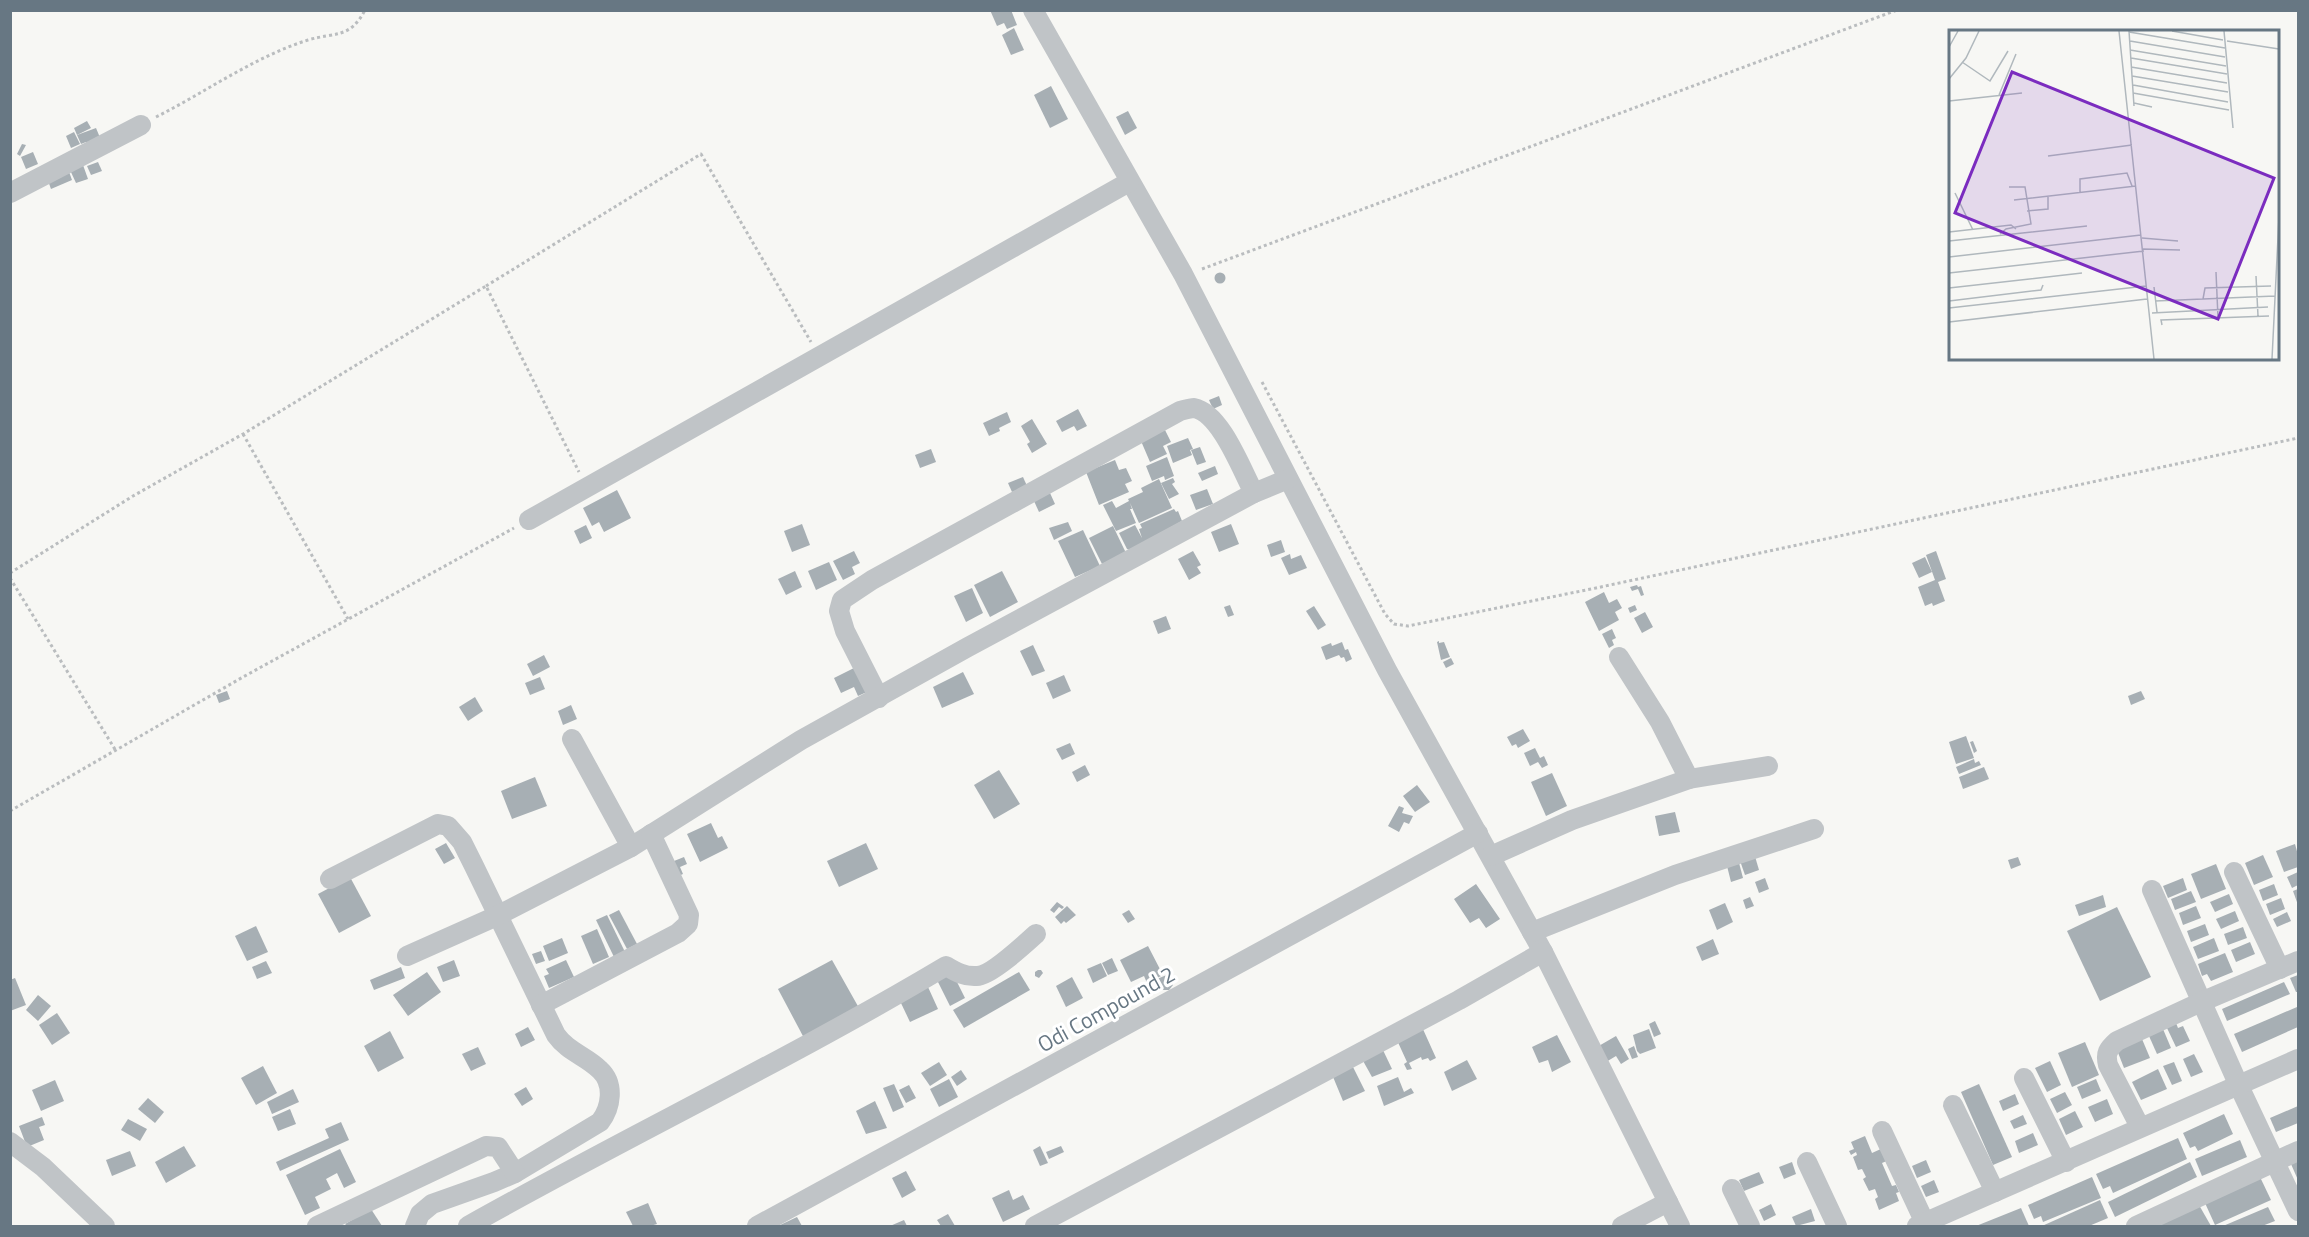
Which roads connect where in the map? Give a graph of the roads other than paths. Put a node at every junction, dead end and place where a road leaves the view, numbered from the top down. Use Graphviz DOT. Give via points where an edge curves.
graph roads {
  1 [pos="1033,10"];
  2 [pos="141,124"];
  3 [pos="1129,182"];
  4 [pos="10,193"];
  5 [pos="1288,479"];
  6 [pos="1254,493"];
  7 [pos="529,520"];
  8 [pos="1619,657"];
  9 [pos="879,698"];
  10 [pos="572,739"];
  11 [pos="1768,766"];
  12 [pos="1689,779"];
  13 [pos="1814,829"];
  14 [pos="1478,833"];
  15 [pos="651,834"];
  16 [pos="631,847"];
  17 [pos="1491,856"];
  18 [pos="2234,872"];
  19 [pos="330,879"];
  20 [pos="2152,891"];
  21 [pos="499,915"];
  22 [pos="1532,932"];
  23 [pos="1036,934"];
  24 [pos="1544,952"];
  25 [pos="407,956"];
  26 [pos="2298,961"];
  27 [pos="2280,969"];
  28 [pos="2201,1002"];
  29 [pos="541,1005"];
  30 [pos="2298,1059"];
  31 [pos="2024,1078"];
  32 [pos="2239,1086"];
  33 [pos="1953,1105"];
  34 [pos="2140,1127"];
  35 [pos="1882,1131"];
  36 [pos="10,1142"];
  37 [pos="2298,1151"];
  38 [pos="1807,1162"];
  39 [pos="2066,1162"];
  40 [pos="2275,1162"];
  41 [pos="514,1173"];
  42 [pos="494,1182"];
  43 [pos="1732,1189"];
  44 [pos="1995,1192"];
  45 [pos="1668,1202"];
  46 [pos="2298,1211"];
  47 [pos="475,1223"];
  48 [pos="1921,1225"];
  49 [pos="105,1227"];
  50 [pos="318,1227"];
  51 [pos="415,1227"];
  52 [pos="757,1227"];
  53 [pos="1035,1227"];
  54 [pos="1622,1227"];
  55 [pos="1680,1227"];
  56 [pos="1750,1227"];
  57 [pos="1838,1227"];
  58 [pos="2136,1227"];
  1 -- 3 [label="street"];
  2 -- 4 [label="street"];
  3 -- 5 [label="street" via="1183,274"];
  3 -- 7 [label="street"];
  5 -- 6 [label="street"];
  5 -- 14 [label="street" via="1387,670"];
  6 -- 9 [label="street"];
  6 -- 9 [label="street" via="1220,428 1204,412 1193,408 1180,411 842,600 839,611 845,631"];
  8 -- 12 [label="street" via="1660,722"];
  9 -- 15 [label="street" via="801,740"];
  10 -- 16 [label="street"];
  11 -- 12 [label="street"];
  12 -- 17 [label="street" via="1572,820"];
  13 -- 22 [label="street" via="1675,875"];
  14 -- 17 [label="street"];
  14 -- 52 [label="street, Odi Compound 2"];
  15 -- 16 [label="street"];
  15 -- 29 [label="street" via="689,915 688,924 678,933"];
  16 -- 21 [label="street"];
  17 -- 22 [label="street"];
  18 -- 27 [label="street"];
  19 -- 21 [label="street" via="438,824 448,826 462,842"];
  20 -- 28 [label="street"];
  21 -- 25 [label="street"];
  21 -- 29 [label="street"];
  22 -- 24 [label="street"];
  23 -- 47 [label="street" via="980,976 962,975 946,966"];
  24 -- 45 [label="street"];
  24 -- 53 [label="street"];
  26 -- 27 [label="street"];
  27 -- 28 [label="street"];
  28 -- 32 [label="street"];
  28 -- 34 [label="street" via="2117,1041 2108,1050 2108,1065"];
  29 -- 41 [label="street" via="562,1044 601,1070 609,1100 607,1113 600,1122"];
  30 -- 32 [label="street"];
  31 -- 39 [label="street"];
  32 -- 34 [label="street"];
  32 -- 40 [label="street"];
  33 -- 44 [label="street"];
  34 -- 39 [label="street"];
  35 -- 48 [label="street"];
  36 -- 49 [label="street" via="43,1167"];
  37 -- 40 [label="street"];
  38 -- 57 [label="street"];
  39 -- 44 [label="street"];
  40 -- 46 [label="street"];
  40 -- 58 [label="street"];
  41 -- 42 [label="street"];
  41 -- 50 [label="street" via="498,1147 486,1146"];
  42 -- 47 [label="street"];
  42 -- 51 [label="street" via="432,1204 420,1214"];
  43 -- 56 [label="street"];
  44 -- 48 [label="street"];
  45 -- 54 [label="street"];
  45 -- 55 [label="street"];
}
